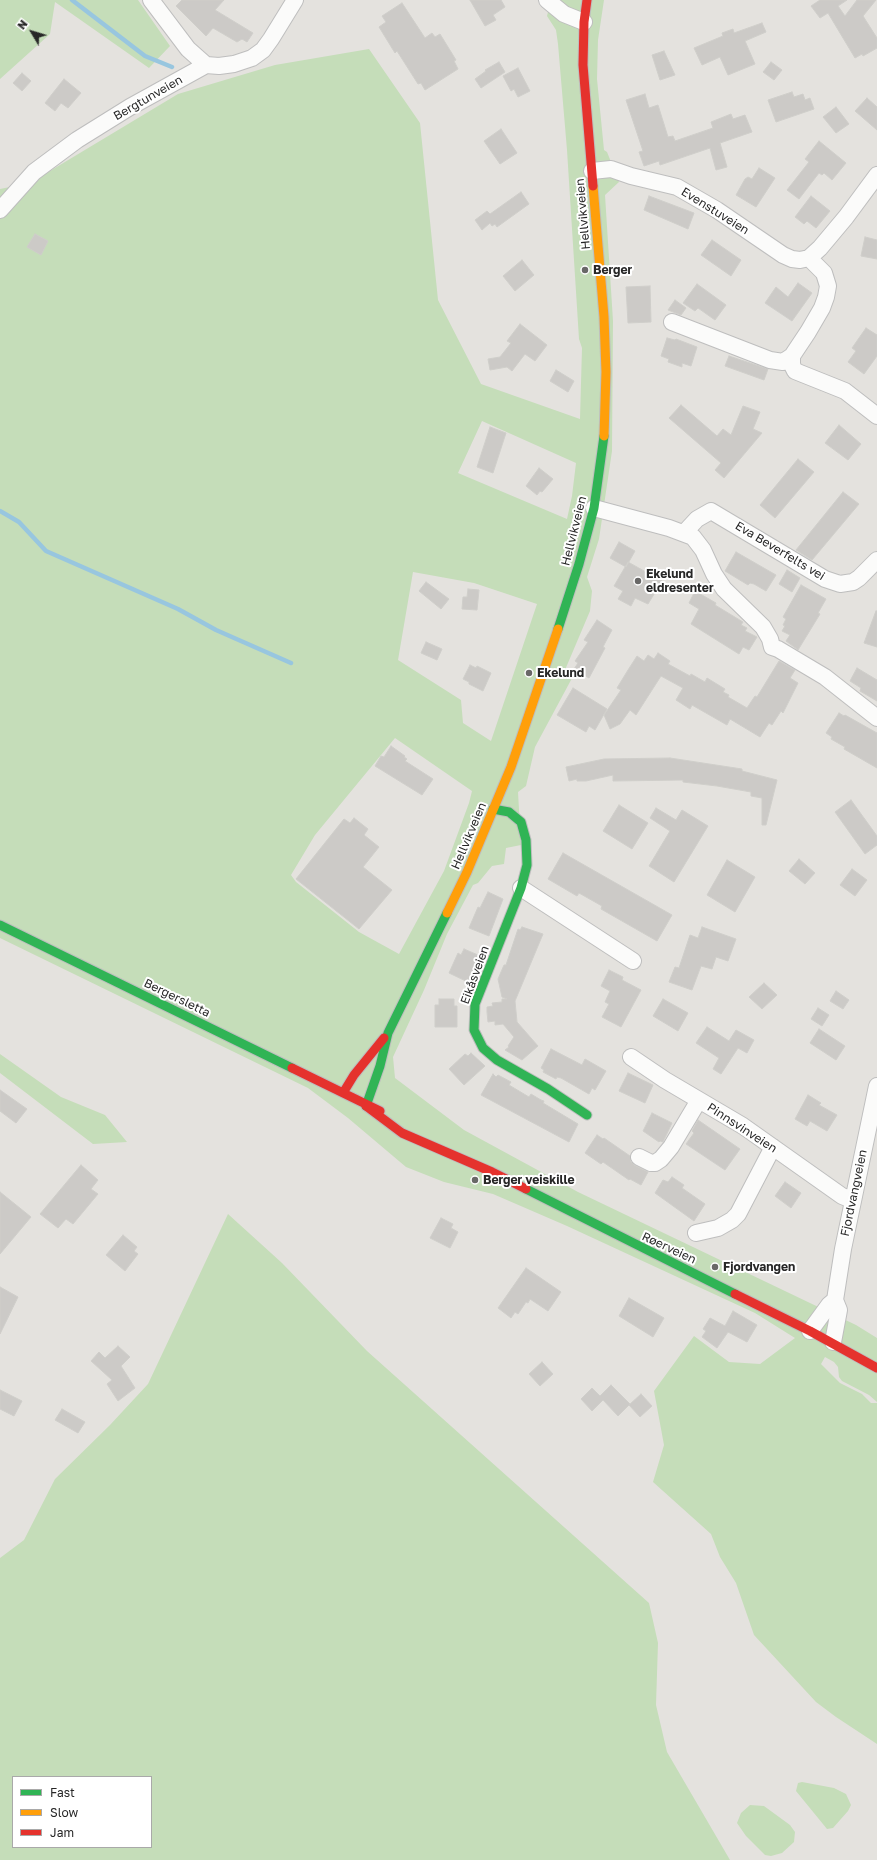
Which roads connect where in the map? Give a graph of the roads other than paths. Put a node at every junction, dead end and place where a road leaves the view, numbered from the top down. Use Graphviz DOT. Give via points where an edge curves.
graph roads {
  1 [pos="151,0"];
  2 [pos="295,0"];
  3 [pos="548,0"];
  4 [pos="587,0"];
  5 [pos="584,22"];
  6 [pos="206,65"];
  7 [pos="592,171"];
  8 [pos="877,176"];
  9 [pos="0,210"];
  10 [pos="810,258"];
  11 [pos="672,322"];
  12 [pos="792,356"];
  13 [pos="877,416"];
  14 [pos="594,508"];
  15 [pos="684,533"];
  16 [pos="877,560"];
  17 [pos="877,718"];
  18 [pos="493,810"];
  19 [pos="521,888"];
  20 [pos="0,925"];
  21 [pos="633,961"];
  22 [pos="388,1033"];
  23 [pos="631,1057"];
  24 [pos="877,1086"];
  25 [pos="342,1093"];
  26 [pos="699,1100"];
  27 [pos="366,1106"];
  28 [pos="587,1115"];
  29 [pos="401,1120"];
  30 [pos="427,1134"];
  31 [pos="773,1148"];
  32 [pos="639,1157"];
  33 [pos="492,1172"];
  34 [pos="852,1200"];
  35 [pos="696,1233"];
  36 [pos="835,1300"];
  37 [pos="810,1330"];
  38 [pos="833,1342"];
  39 [pos="877,1368"];
  1 -- 6 [label="street" via="188,49"];
  2 -- 6 [label="street, Bergtunveien" via="271,39 252,58 234,64"];
  3 -- 5 [label="street" via="564,14"];
  4 -- 5 [label="main road, Hellvikveien"];
  5 -- 7 [label="main road, Hellvikveien" via="584,65"];
  6 -- 9 [label="street, Bergtunveien" via="130,107 55,156 34,172"];
  7 -- 10 [label="street, Evenstuveien" via="611,169 677,188 717,210 783,255 800,260"];
  7 -- 14 [label="main road, Hellvikveien" via="606,372 602,458"];
  8 -- 10 [label="street"];
  10 -- 12 [label="street" via="824,273 828,286 822,308"];
  11 -- 12 [label="street" via="770,360 783,362"];
  12 -- 13 [label="street" via="795,370 845,391"];
  14 -- 15 [label="street"];
  14 -- 18 [label="main road, Hellvikveien" via="563,616"];
  15 -- 16 [label="street, Eva Beverfelts vei" via="697,519 711,511 825,579 840,584 853,582"];
  15 -- 17 [label="street" via="693,537 703,550 724,589 763,627 772,647 825,677"];
  18 -- 19 [label="main road, Eikåsveien" via="509,812 522,822 527,866"];
  18 -- 22 [label="main road, Hellvikveien" via="467,872"];
  19 -- 21 [label="street"];
  19 -- 28 [label="main road, Eikåsveien" via="475,1004 474,1030 483,1048 497,1060 554,1092"];
  20 -- 25 [label="main road, Bergersletta"];
  22 -- 25 [label="main road, Hellvikveien"];
  22 -- 27 [label="main road, Hellvikveien"];
  23 -- 26 [label="street, Pinnsvinveien"];
  24 -- 34 [label="street, Fjordvangveien"];
  25 -- 27 [label="main road, Røerveien"];
  26 -- 31 [label="street, Pinnsvinveien" via="743,1126"];
  26 -- 32 [label="street" via="662,1159 651,1163"];
  27 -- 29 [label="main road, Røerveien"];
  27 -- 33 [label="main road, Røerveien" via="402,1133"];
  30 -- 33 [label="main road, Røerveien"];
  31 -- 34 [label="street, Pinnsvinveien" via="842,1196"];
  31 -- 35 [label="street" via="738,1214 718,1228"];
  33 -- 37 [label="main road, Røerveien"];
  34 -- 36 [label="street, Fjordvangveien"];
  36 -- 37 [label="street"];
  36 -- 38 [label="street, Fjordvangveien" via="839,1310"];
  37 -- 38 [label="main road, Røerveien"];
  38 -- 39 [label="main road, Røerveien"];
}
